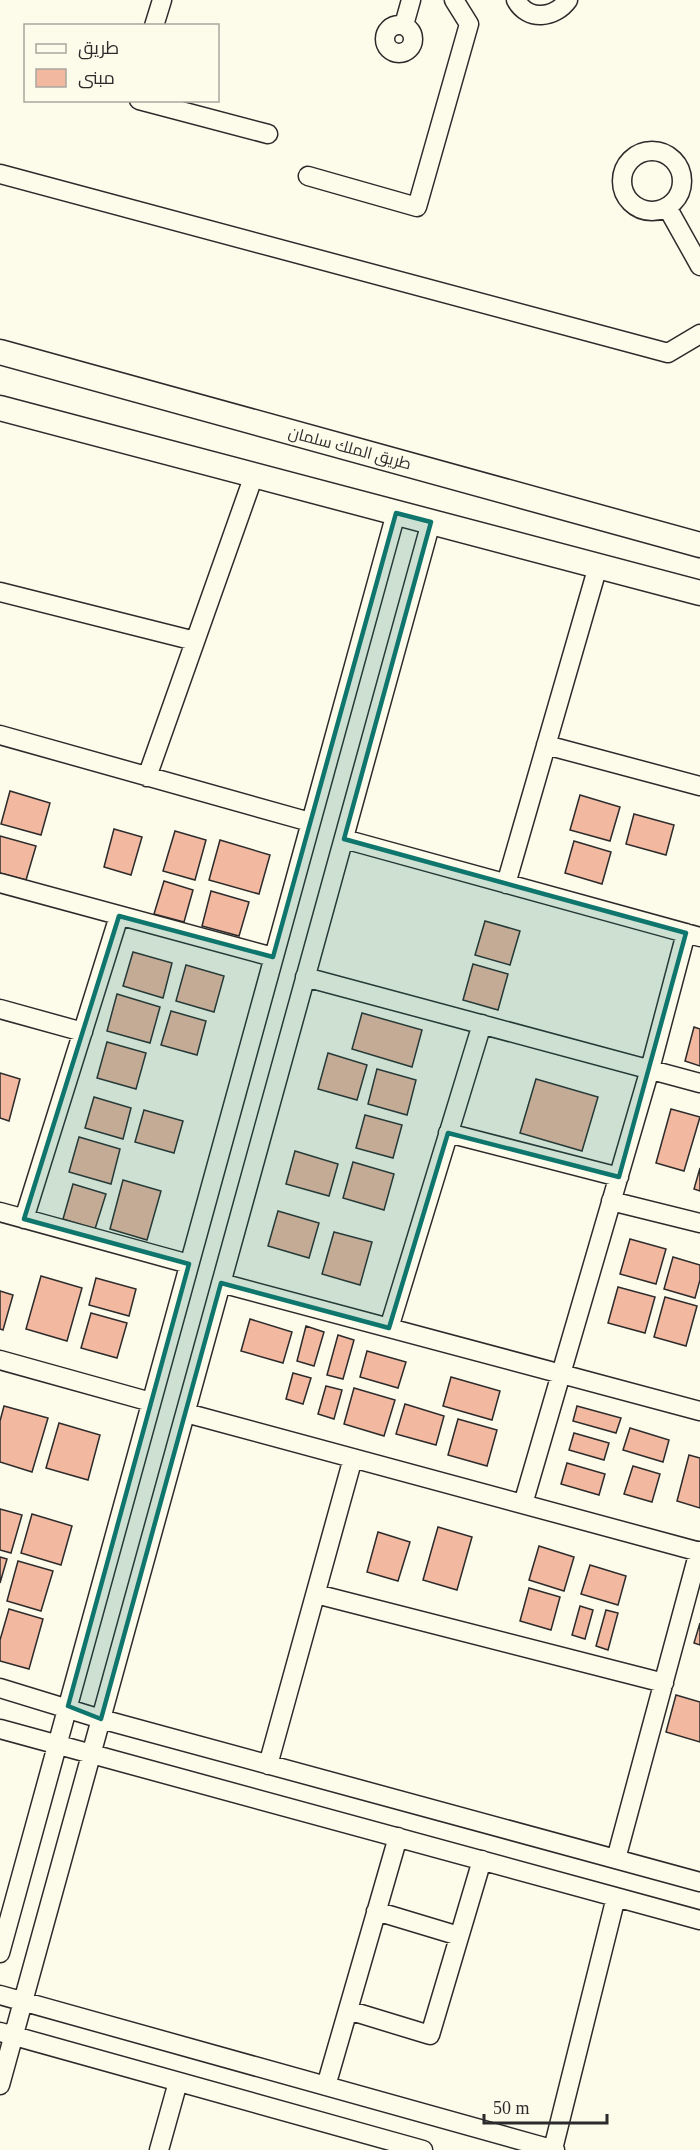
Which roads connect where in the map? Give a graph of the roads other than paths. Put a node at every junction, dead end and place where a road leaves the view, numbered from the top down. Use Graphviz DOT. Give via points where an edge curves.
graph roads {
  1 [pos="162,0"];
  2 [pos="411,0"];
  3 [pos="454,0"];
  4 [pos="516,0"];
  5 [pos="568,0"];
  6 [pos="155,24"];
  7 [pos="404,25"];
  8 [pos="146,102"];
  9 [pos="268,135"];
  10 [pos="0,174"];
  11 [pos="308,176"];
  12 [pos="667,207"];
  13 [pos="700,266"];
  14 [pos="700,334"];
  15 [pos="0,352"];
  16 [pos="0,408"];
  17 [pos="254,475"];
  18 [pos="396,513"];
  19 [pos="431,522"];
  20 [pos="693,543"];
  21 [pos="700,563"];
  22 [pos="598,566"];
  23 [pos="696,587"];
  24 [pos="0,592"];
  25 [pos="195,641"];
  26 [pos="0,735"];
  27 [pos="546,745"];
  28 [pos="147,777"];
  29 [pos="700,786"];
  30 [pos="310,822"];
  31 [pos="344,839"];
  32 [pos="0,883"];
  33 [pos="506,884"];
  34 [pos="119,915"];
  35 [pos="693,935"];
  36 [pos="273,957"];
  37 [pos="305,977"];
  38 [pos="0,1009"];
  39 [pos="482,1024"];
  40 [pos="83,1032"];
  41 [pos="650,1069"];
  42 [pos="700,1083"];
  43 [pos="448,1133"];
  44 [pos="619,1177"];
  45 [pos="611,1202"];
  46 [pos="0,1212"];
  47 [pos="24,1219"];
  48 [pos="700,1223"];
  49 [pos="189,1264"];
  50 [pos="221,1283"];
  51 [pos="389,1328"];
  52 [pos="0,1360"];
  53 [pos="560,1373"];
  54 [pos="151,1402"];
  55 [pos="700,1411"];
  56 [pos="186,1413"];
  57 [pos="353,1458"];
  58 [pos="523,1504"];
  59 [pos="700,1552"];
  60 [pos="316,1594"];
  61 [pos="664,1683"];
  62 [pos="0,1688"];
  63 [pos="68,1706"];
  64 [pos="101,1719"];
  65 [pos="0,1729"];
  66 [pos="57,1744"];
  67 [pos="92,1753"];
  68 [pos="268,1765"];
  69 [pos="398,1837"];
  70 [pos="616,1859"];
  71 [pos="482,1860"];
  72 [pos="700,1882"];
  73 [pos="616,1897"];
  74 [pos="376,1911"];
  75 [pos="700,1920"];
  76 [pos="459,1936"];
  77 [pos="0,1953"];
  78 [pos="0,1995"];
  79 [pos="23,2002"];
  80 [pos="348,2010"];
  81 [pos="7,2034"];
  82 [pos="178,2082"];
  83 [pos="0,2085"];
  84 [pos="326,2086"];
  85 [pos="159,2150"];
  86 [pos="423,2150"];
  87 [pos="554,2150"];
  1 -- 6 [label="street"];
  2 -- 7 [label="street"];
  3 -- 11 [label="street" via="469,24 417,207"];
  4 -- 5 [label="street" via="529,13 540,16 562,9"];
  8 -- 9 [label="street"];
  10 -- 14 [label="street" via="668,353"];
  12 -- 13 [label="street"];
  15 -- 20 [label="main road, طريق الملك سلمان"];
  16 -- 17 [label="main road"];
  17 -- 18 [label="main road"];
  17 -- 25 [label="street"];
  18 -- 19 [label="main road"];
  18 -- 30 [label="street"];
  19 -- 22 [label="main road"];
  19 -- 31 [label="street"];
  20 -- 21 [label="main road"];
  22 -- 23 [label="main road"];
  22 -- 27 [label="street"];
  24 -- 25 [label="street"];
  25 -- 28 [label="street"];
  26 -- 28 [label="street"];
  27 -- 29 [label="street"];
  27 -- 33 [label="street"];
  28 -- 30 [label="street"];
  30 -- 36 [label="street"];
  31 -- 33 [label="street"];
  31 -- 37 [label="street"];
  32 -- 34 [label="street"];
  33 -- 35 [label="street"];
  34 -- 36 [label="street"];
  34 -- 40 [label="street"];
  35 -- 41 [label="street"];
  36 -- 49 [label="street"];
  37 -- 39 [label="street"];
  37 -- 50 [label="street"];
  38 -- 40 [label="street"];
  39 -- 41 [label="street"];
  39 -- 43 [label="street"];
  40 -- 47 [label="street"];
  41 -- 42 [label="street"];
  41 -- 44 [label="street"];
  43 -- 44 [label="street"];
  43 -- 51 [label="street"];
  44 -- 45 [label="street"];
  45 -- 48 [label="street"];
  45 -- 53 [label="street"];
  46 -- 47 [label="street"];
  47 -- 49 [label="street"];
  49 -- 54 [label="street"];
  50 -- 51 [label="street"];
  50 -- 56 [label="street"];
  51 -- 53 [label="street"];
  52 -- 54 [label="street"];
  53 -- 55 [label="street"];
  53 -- 58 [label="street"];
  54 -- 63 [label="street"];
  56 -- 57 [label="street"];
  56 -- 64 [label="street"];
  57 -- 58 [label="street"];
  57 -- 60 [label="street"];
  58 -- 59 [label="street"];
  59 -- 61 [label="street"];
  60 -- 61 [label="street"];
  60 -- 68 [label="street"];
  61 -- 70 [label="street"];
  62 -- 63 [label="street"];
  63 -- 64 [label="street"];
  63 -- 66 [label="street"];
  64 -- 67 [label="street"];
  64 -- 68 [label="street"];
  65 -- 66 [label="street"];
  66 -- 67 [label="street"];
  66 -- 77 [label="street"];
  67 -- 69 [label="street"];
  67 -- 79 [label="street"];
  68 -- 70 [label="street"];
  69 -- 71 [label="street"];
  69 -- 74 [label="street"];
  70 -- 72 [label="street"];
  71 -- 73 [label="street"];
  71 -- 76 [label="street"];
  73 -- 75 [label="street"];
  73 -- 87 [label="street"];
  74 -- 76 [label="street"];
  74 -- 80 [label="street"];
  76 -- 80 [label="street" via="430,2035"];
  78 -- 79 [label="street"];
  79 -- 81 [label="street"];
  79 -- 84 [label="street"];
  80 -- 84 [label="street"];
  81 -- 82 [label="street"];
  81 -- 83 [label="street"];
  82 -- 85 [label="street"];
  82 -- 86 [label="street"];
  84 -- 87 [label="street"];
}
